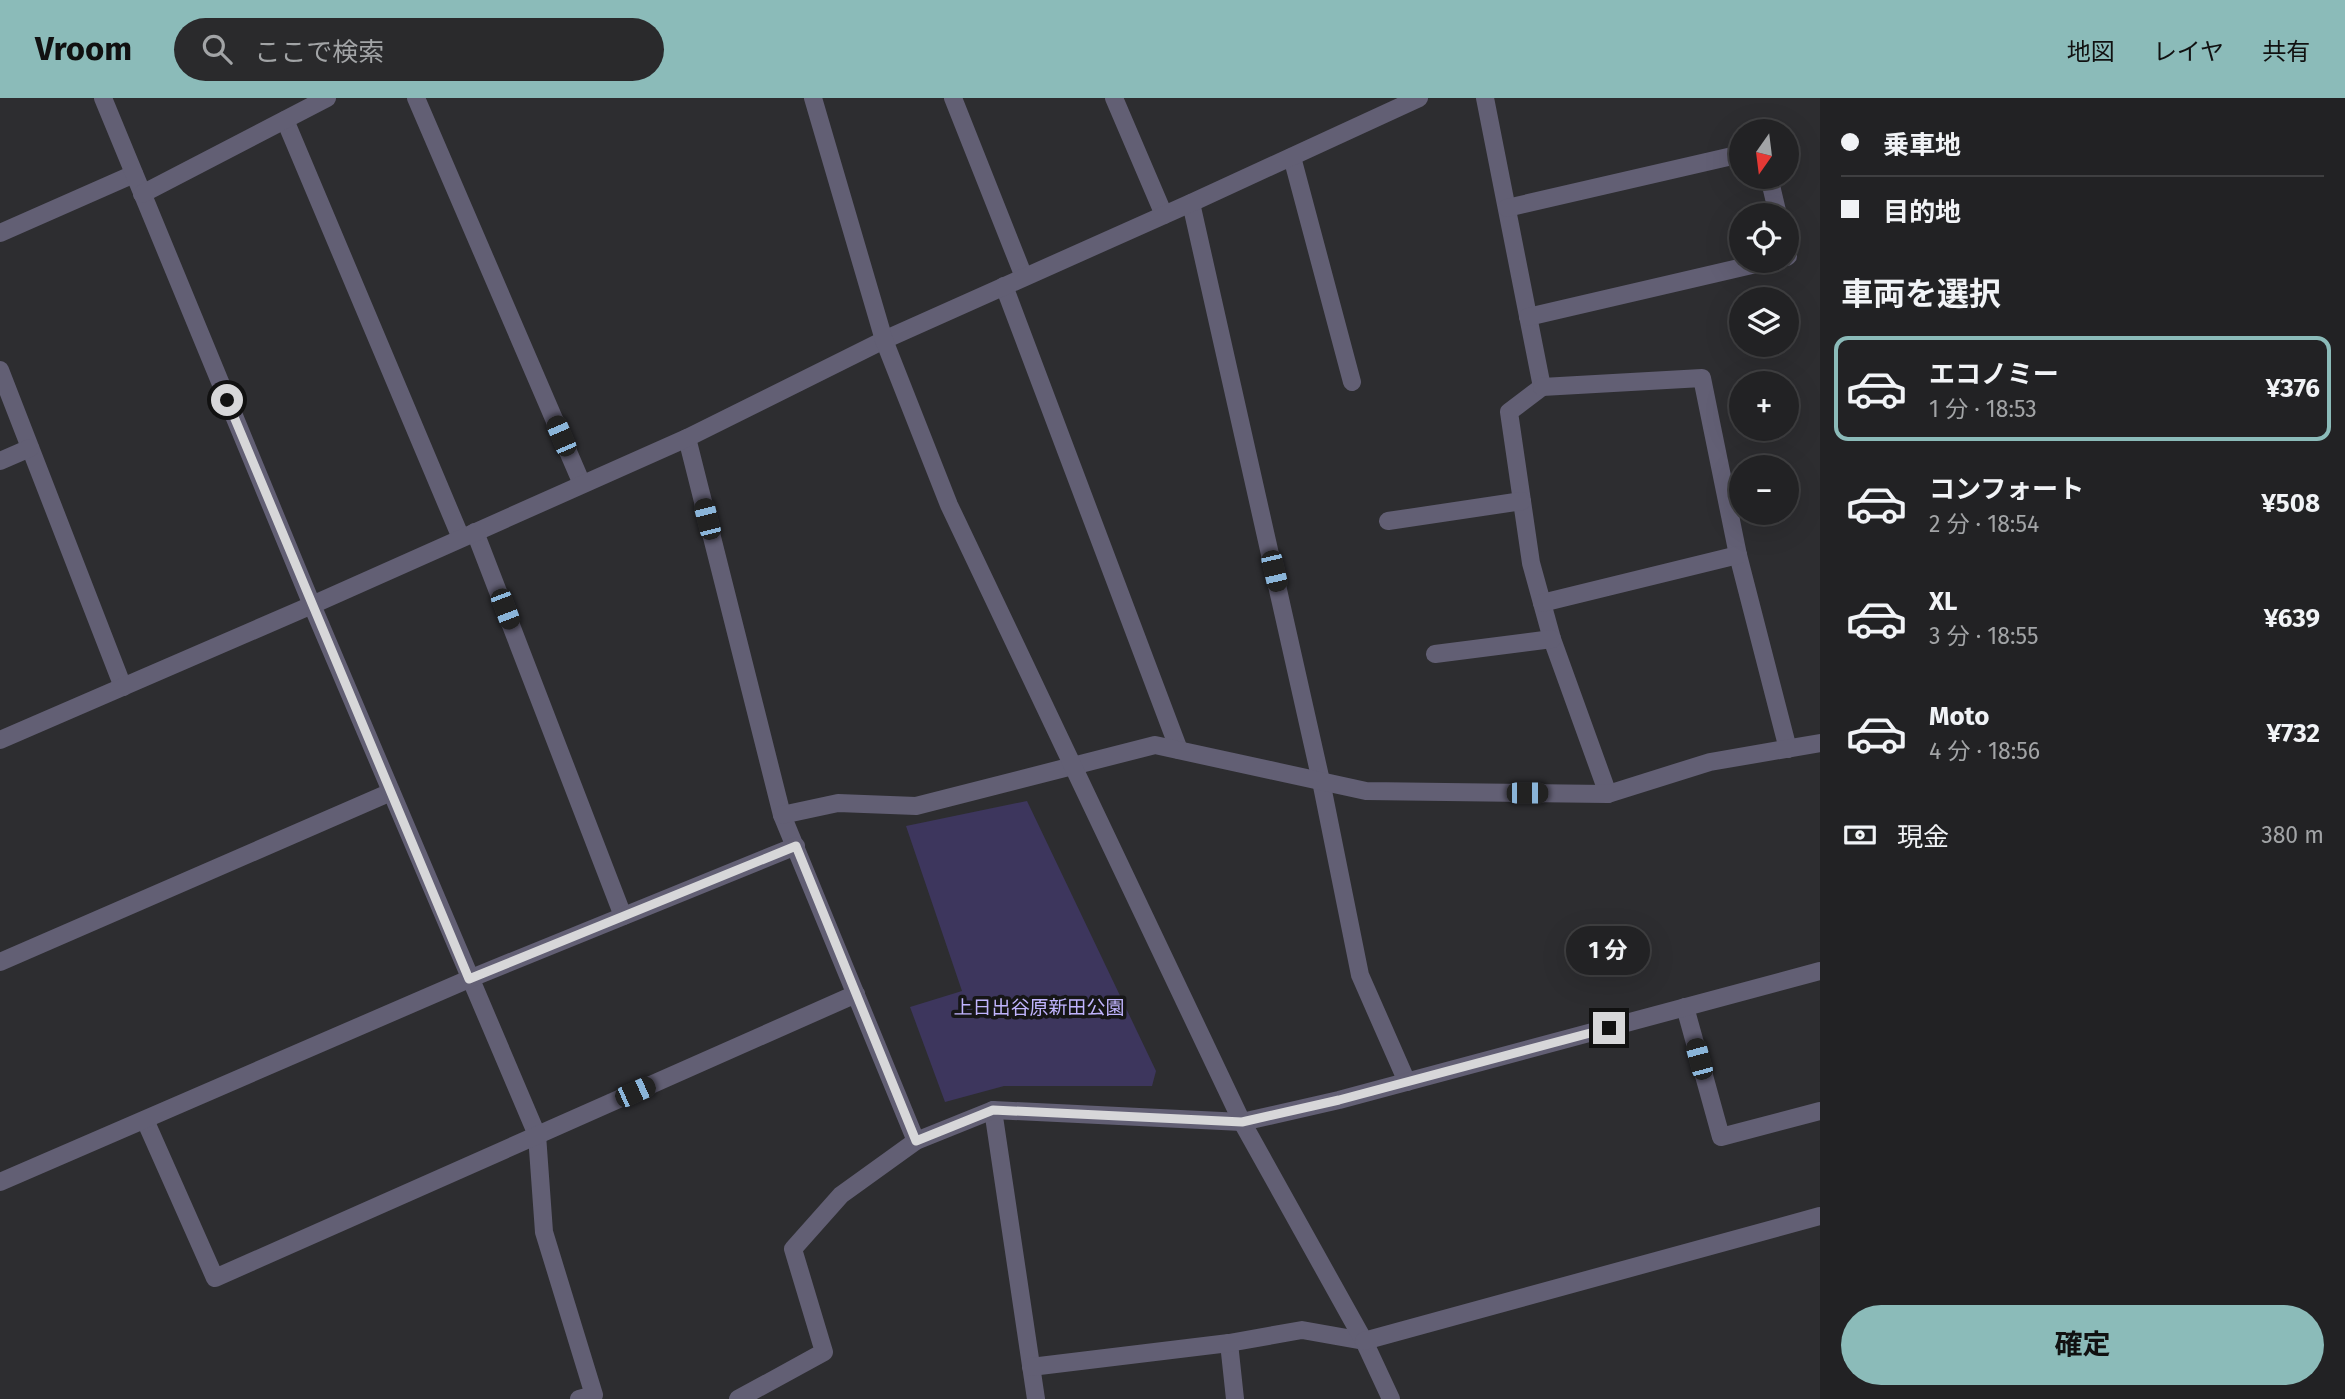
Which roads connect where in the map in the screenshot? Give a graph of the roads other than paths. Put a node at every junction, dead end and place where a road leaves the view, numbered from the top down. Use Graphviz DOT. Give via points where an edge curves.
graph roads {
  1 [pos="103,98"];
  2 [pos="327,98"];
  3 [pos="416,98"];
  4 [pos="813,98"];
  5 [pos="953,98"];
  6 [pos="1114,98"];
  7 [pos="1419,98"];
  8 [pos="1485,98"];
  9 [pos="1383,106"];
  10 [pos="285,120"];
  11 [pos="1292,157"];
  12 [pos="1729,157"];
  13 [pos="134,174"];
  14 [pos="142,194"];
  15 [pos="1191,203"];
  16 [pos="1507,208"];
  17 [pos="1164,215"];
  18 [pos="0,233"];
  19 [pos="1729,270"];
  20 [pos="1024,277"];
  21 [pos="1004,286"];
  22 [pos="1528,317"];
  23 [pos="884,340"];
  24 [pos="0,370"];
  25 [pos="1352,382"];
  26 [pos="1542,387"];
  27 [pos="687,438"];
  28 [pos="30,448"];
  29 [pos="0,461"];
  30 [pos="582,484"];
  31 [pos="1522,501"];
  32 [pos="1388,521"];
  33 [pos="468,535"];
  34 [pos="1738,555"];
  35 [pos="1542,603"];
  36 [pos="312,605"];
  37 [pos="1552,639"];
  38 [pos="1435,654"];
  39 [pos="123,687"];
  40 [pos="0,740"];
  41 [pos="1820,743"];
  42 [pos="1788,749"];
  43 [pos="1179,750"];
  44 [pos="1072,764"];
  45 [pos="1321,782"];
  46 [pos="391,792"];
  47 [pos="1608,794"];
  48 [pos="782,815"];
  49 [pos="796,846"];
  50 [pos="624,916"];
  51 [pos="0,962"];
  52 [pos="1820,971"];
  53 [pos="469,979"];
  54 [pos="856,994"];
  55 [pos="1685,1007"];
  56 [pos="1407,1082"];
  57 [pos="993,1110"];
  58 [pos="1820,1111"];
  59 [pos="145,1119"];
  60 [pos="1242,1122"];
  61 [pos="537,1135"];
  62 [pos="916,1141"];
  63 [pos="0,1182"];
  64 [pos="1820,1216"];
  65 [pos="1364,1341"];
  66 [pos="1228,1343"];
  67 [pos="1031,1367"];
  68 [pos="592,1398"];
  69 [pos="738,1399"];
  70 [pos="1036,1399"];
  71 [pos="1235,1399"];
  72 [pos="1391,1399"];
  1 -- 13 [label="street"];
  2 -- 10 [label="street"];
  3 -- 30 [label="street"];
  4 -- 23 [label="street"];
  5 -- 20 [label="street"];
  6 -- 17 [label="street"];
  7 -- 9 [label="street"];
  8 -- 16 [label="street"];
  9 -- 11 [label="street"];
  10 -- 14 [label="street"];
  10 -- 33 [label="street"];
  11 -- 15 [label="street"];
  11 -- 25 [label="street"];
  12 -- 16 [label="street"];
  13 -- 14 [label="street"];
  13 -- 18 [label="street"];
  14 -- 36 [label="street"];
  15 -- 17 [label="street"];
  15 -- 45 [label="street"];
  16 -- 22 [label="street"];
  17 -- 20 [label="street"];
  19 -- 22 [label="street"];
  20 -- 21 [label="street"];
  21 -- 23 [label="street"];
  21 -- 43 [label="street"];
  22 -- 26 [label="street"];
  23 -- 27 [label="street"];
  23 -- 44 [label="street" via="949,505"];
  24 -- 28 [label="street"];
  26 -- 31 [label="street" via="1509,412"];
  26 -- 34 [label="street" via="1702,378"];
  27 -- 30 [label="street"];
  27 -- 48 [label="street"];
  28 -- 29 [label="street"];
  28 -- 39 [label="street"];
  30 -- 33 [label="street"];
  31 -- 32 [label="street"];
  31 -- 35 [label="street"];
  33 -- 36 [label="street"];
  33 -- 50 [label="street"];
  34 -- 35 [label="street"];
  34 -- 42 [label="street"];
  35 -- 37 [label="street"];
  36 -- 39 [label="street"];
  36 -- 46 [label="street"];
  37 -- 38 [label="street"];
  37 -- 47 [label="street"];
  39 -- 40 [label="street"];
  41 -- 42 [label="street"];
  42 -- 47 [label="street" via="1710,762"];
  43 -- 44 [label="street" via="1154,745"];
  43 -- 45 [label="street"];
  44 -- 48 [label="street" via="916,806 838,803"];
  44 -- 60 [label="street"];
  45 -- 47 [label="street" via="1366,791"];
  45 -- 56 [label="street" via="1360,975"];
  46 -- 51 [label="street"];
  46 -- 53 [label="street"];
  48 -- 49 [label="street"];
  49 -- 50 [label="street"];
  49 -- 54 [label="street"];
  50 -- 53 [label="street"];
  52 -- 55 [label="street"];
  53 -- 59 [label="street"];
  53 -- 61 [label="street"];
  54 -- 61 [label="street"];
  54 -- 62 [label="street"];
  55 -- 56 [label="street"];
  55 -- 58 [label="street" via="1721,1138"];
  56 -- 60 [label="street"];
  57 -- 60 [label="street"];
  57 -- 62 [label="street"];
  57 -- 67 [label="street"];
  59 -- 61 [label="street" via="215,1278"];
  59 -- 63 [label="street"];
  60 -- 65 [label="street"];
  61 -- 68 [label="street" via="544,1232"];
  62 -- 69 [label="street" via="841,1195 793,1249 824,1352"];
  64 -- 65 [label="street"];
  65 -- 66 [label="street" via="1302,1330"];
  65 -- 72 [label="street"];
  66 -- 67 [label="street"];
  66 -- 71 [label="street"];
  67 -- 70 [label="street"];
}
